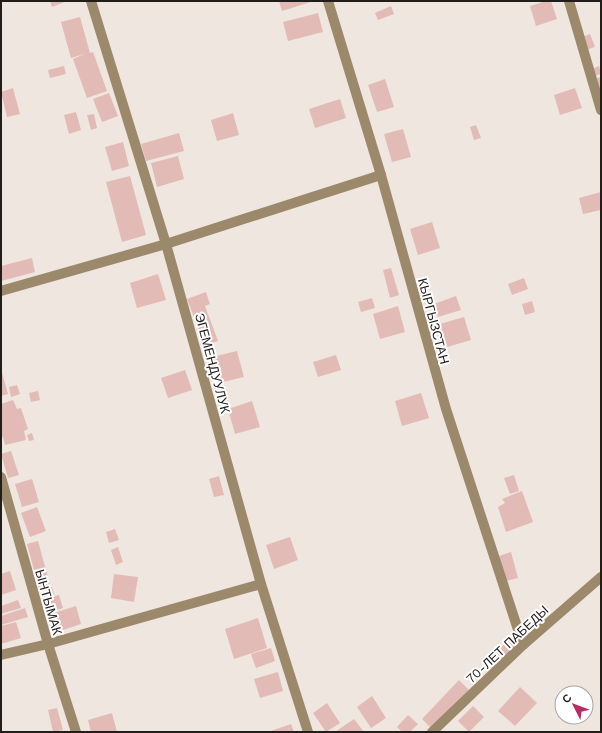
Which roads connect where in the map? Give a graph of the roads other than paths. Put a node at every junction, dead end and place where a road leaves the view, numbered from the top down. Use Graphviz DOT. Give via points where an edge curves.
graph roads {
  1 [pos="91,1"];
  2 [pos="328,1"];
  3 [pos="569,1"];
  4 [pos="601,110"];
  5 [pos="380,175"];
  6 [pos="166,244"];
  7 [pos="1,291"];
  8 [pos="1,477"];
  9 [pos="601,577"];
  10 [pos="261,584"];
  11 [pos="48,644"];
  12 [pos="523,645"];
  13 [pos="1,655"];
  14 [pos="76,732"];
  15 [pos="308,732"];
  16 [pos="432,732"];
  1 -- 6 [label="street, ЭГЕМЕНДУУЛУК"];
  2 -- 5 [label="street, КЫРГЫЗСТАН"];
  3 -- 4 [label="street"];
  5 -- 6 [label="street"];
  5 -- 12 [label="street, КЫРГЫЗСТАН" via="446,409"];
  6 -- 7 [label="street"];
  6 -- 10 [label="street, ЭГЕМЕНДУУЛУК"];
  8 -- 11 [label="street, ЫНТЫМАК"];
  9 -- 12 [label="street, 70-ЛЕТ ПАБЕДЫ"];
  10 -- 11 [label="street"];
  10 -- 15 [label="street, ЭГЕМЕНДУУЛУК"];
  11 -- 13 [label="street"];
  11 -- 14 [label="street, ЫНТЫМАК"];
  12 -- 16 [label="street, 70-ЛЕТ ПАБЕДЫ"];
}
